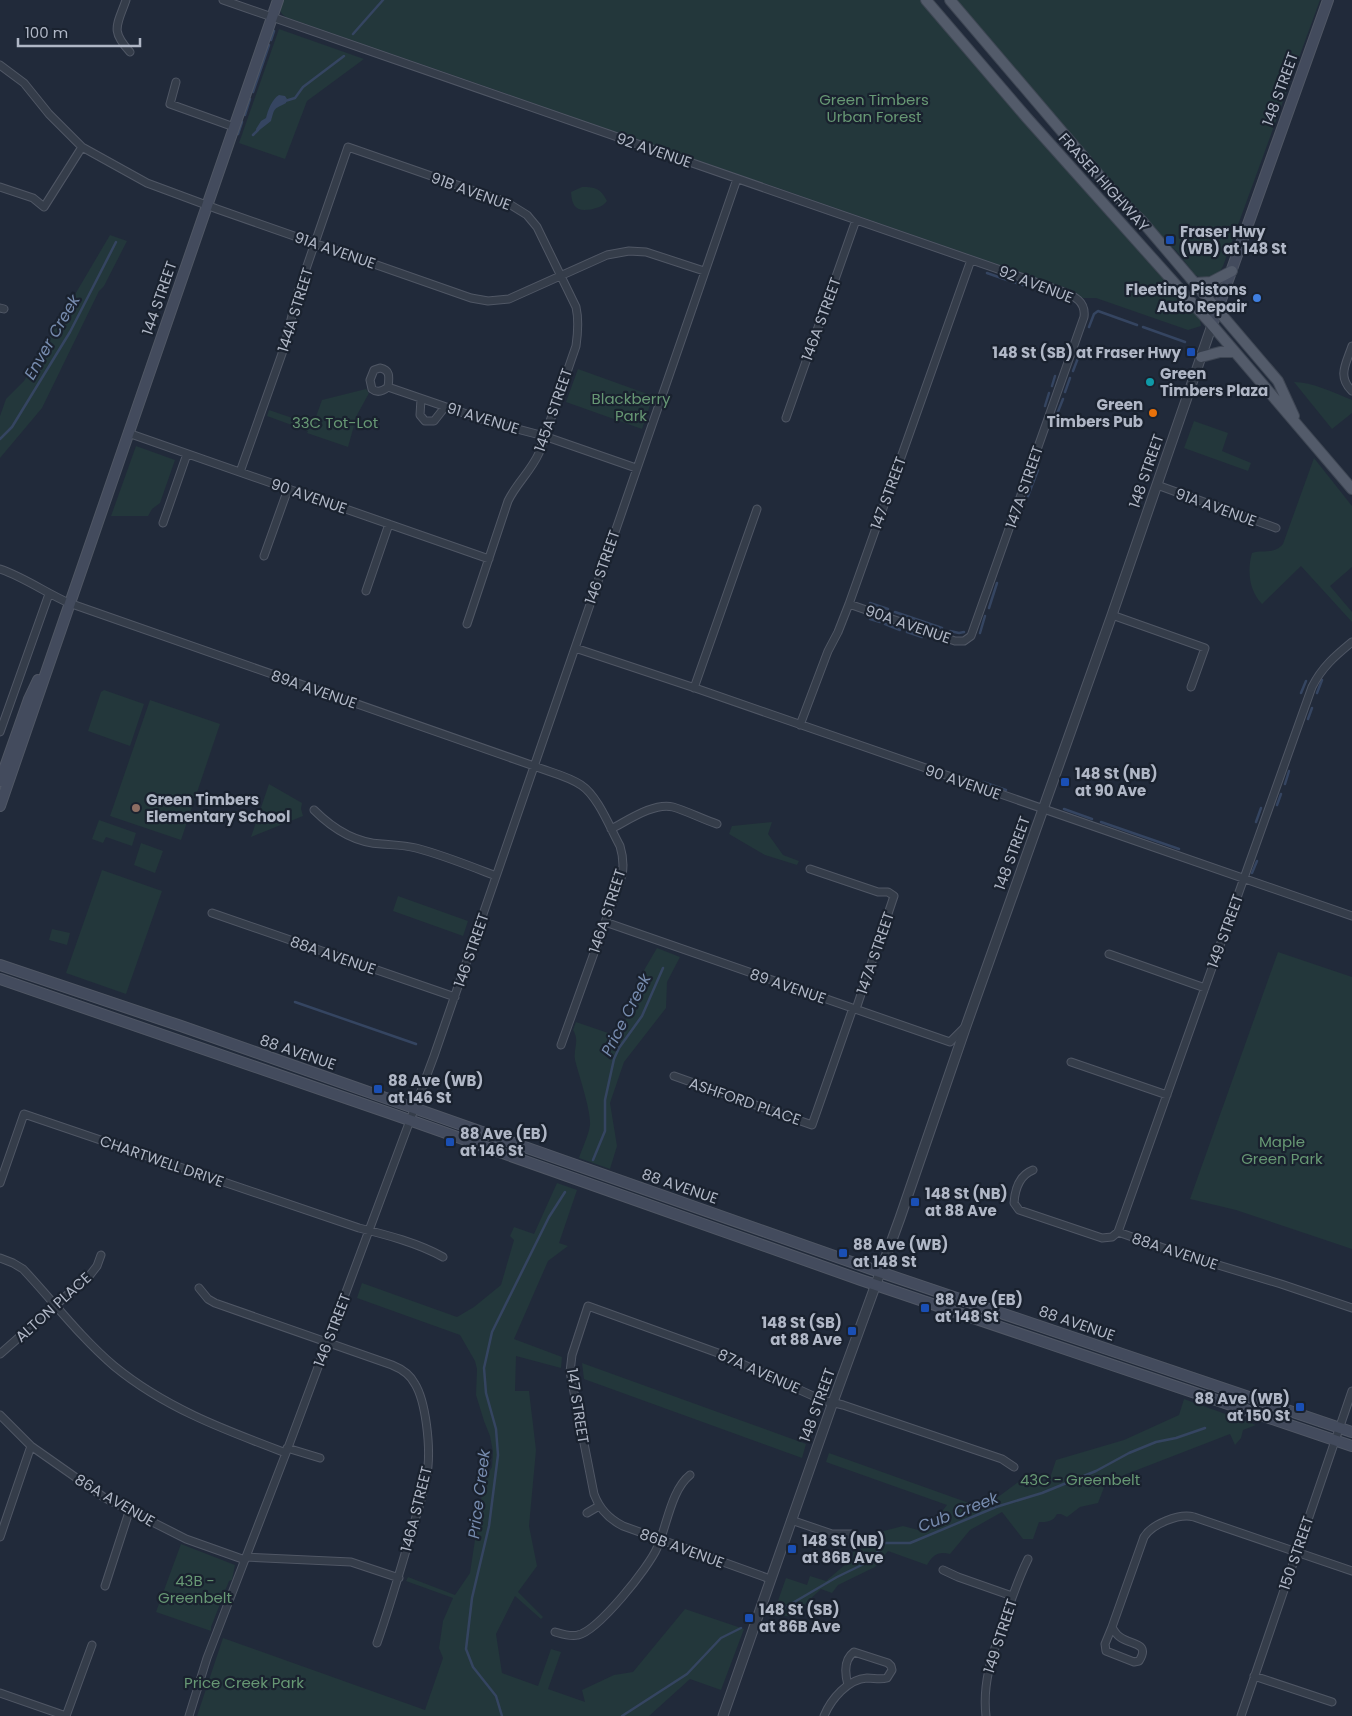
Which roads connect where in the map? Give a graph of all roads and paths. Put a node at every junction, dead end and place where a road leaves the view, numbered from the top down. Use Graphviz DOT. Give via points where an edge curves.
graph roads {
  1 [pos="126,0"];
  2 [pos="223,0"];
  3 [pos="278,0"];
  4 [pos="926,0"];
  5 [pos="950,0"];
  6 [pos="1328,0"];
  7 [pos="272,17"];
  8 [pos="130,52"];
  9 [pos="0,66"];
  10 [pos="176,82"];
  11 [pos="234,127"];
  12 [pos="82,147"];
  13 [pos="348,147"];
  14 [pos="737,178"];
  15 [pos="0,187"];
  16 [pos="207,206"];
  17 [pos="856,220"];
  18 [pos="316,243"];
  19 [pos="972,260"];
  20 [pos="704,271"];
  21 [pos="1232,272"];
  22 [pos="560,276"];
  23 [pos="1195,283"];
  24 [pos="1082,304"];
  25 [pos="1218,310"];
  26 [pos="1212,325"];
  27 [pos="1352,346"];
  28 [pos="1235,352"];
  29 [pos="1201,357"];
  30 [pos="388,387"];
  31 [pos="1352,391"];
  32 [pos="421,398"];
  33 [pos="445,407"];
  34 [pos="786,418"];
  35 [pos="1300,428"];
  36 [pos="128,433"];
  37 [pos="544,436"];
  38 [pos="188,454"];
  39 [pos="636,468"];
  40 [pos="240,472"];
  41 [pos="1157,485"];
  42 [pos="288,488"];
  43 [pos="1352,489"];
  44 [pos="757,508"];
  45 [pos="163,523"];
  46 [pos="389,524"];
  47 [pos="1276,528"];
  48 [pos="264,556"];
  49 [pos="489,559"];
  50 [pos="0,569"];
  51 [pos="366,591"];
  52 [pos="49,594"];
  53 [pos="69,604"];
  54 [pos="849,604"];
  55 [pos="1112,615"];
  56 [pos="467,624"];
  57 [pos="967,640"];
  58 [pos="1352,642"];
  59 [pos="575,648"];
  60 [pos="1191,686"];
  61 [pos="694,688"];
  62 [pos="800,725"];
  63 [pos="0,732"];
  64 [pos="534,766"];
  65 [pos="0,781"];
  66 [pos="0,806"];
  67 [pos="314,810"];
  68 [pos="1043,810"];
  69 [pos="717,824"];
  70 [pos="611,829"];
  71 [pos="810,869"];
  72 [pos="496,876"];
  73 [pos="1243,879"];
  74 [pos="212,913"];
  75 [pos="1352,916"];
  76 [pos="605,922"];
  77 [pos="1109,954"];
  78 [pos="0,965"];
  79 [pos="0,979"];
  80 [pos="1205,988"];
  81 [pos="455,997"];
  82 [pos="854,1008"];
  83 [pos="966,1026"];
  84 [pos="561,1045"];
  85 [pos="1072,1062"];
  86 [pos="674,1076"];
  87 [pos="1167,1095"];
  88 [pos="415,1108"];
  89 [pos="410,1121"];
  90 [pos="1033,1170"];
  91 [pos="0,1183"];
  92 [pos="369,1230"];
  93 [pos="1118,1232"];
  94 [pos="100,1255"];
  95 [pos="443,1257"];
  96 [pos="0,1258"];
  97 [pos="880,1273"];
  98 [pos="876,1286"];
  99 [pos="199,1288"];
  100 [pos="56,1306"];
  101 [pos="588,1306"];
  102 [pos="1352,1308"];
  103 [pos="327,1342"];
  104 [pos="0,1354"];
  105 [pos="1352,1390"];
  106 [pos="833,1402"];
  107 [pos="0,1415"];
  108 [pos="1338,1428"];
  109 [pos="1352,1432"];
  110 [pos="1334,1440"];
  111 [pos="31,1446"];
  112 [pos="1352,1446"];
  113 [pos="287,1450"];
  114 [pos="320,1458"];
  115 [pos="1014,1467"];
  116 [pos="690,1475"];
  117 [pos="599,1506"];
  118 [pos="129,1512"];
  119 [pos="587,1514"];
  120 [pos="791,1520"];
  121 [pos="851,1534"];
  122 [pos="0,1537"];
  123 [pos="660,1540"];
  124 [pos="1296,1552"];
  125 [pos="246,1558"];
  126 [pos="1028,1559"];
  127 [pos="943,1570"];
  128 [pos="1352,1571"];
  129 [pos="398,1578"];
  130 [pos="770,1579"];
  131 [pos="105,1586"];
  132 [pos="1012,1596"];
  133 [pos="1112,1627"];
  134 [pos="555,1632"];
  135 [pos="378,1643"];
  136 [pos="92,1644"];
  137 [pos="1254,1676"];
  138 [pos="848,1685"];
  139 [pos="0,1693"];
  140 [pos="1332,1702"];
  141 [pos="66,1716"];
  142 [pos="188,1716"];
  143 [pos="722,1716"];
  144 [pos="824,1716"];
  145 [pos="986,1716"];
  146 [pos="1241,1716"];
  1 -- 8 [label="street" via="117,26 118,37"];
  2 -- 7 [label="street, 92 AVENUE"];
  3 -- 7 [label="main road, 144 STREET"];
  4 -- 26 [label="main road, FRASER HIGHWAY"];
  5 -- 23 [label="main road, FRASER HIGHWAY"];
  6 -- 21 [label="main road, 148 STREET"];
  7 -- 11 [label="main road, 144 STREET"];
  7 -- 14 [label="street, 92 AVENUE"];
  9 -- 12 [label="street, 91A AVENUE" via="24,83"];
  10 -- 11 [label="street" via="170,104"];
  11 -- 16 [label="main road, 144 STREET"];
  12 -- 15 [label="street" via="44,207 33,198"];
  12 -- 16 [label="street, 91A AVENUE" via="147,183"];
  13 -- 18 [label="street, 144A STREET"];
  13 -- 22 [label="street, 91B AVENUE" via="517,208 537,227"];
  14 -- 17 [label="street, 92 AVENUE"];
  14 -- 20 [label="street, 146 STREET"];
  16 -- 18 [label="street, 91A AVENUE"];
  16 -- 36 [label="main road, 144 STREET"];
  17 -- 19 [label="street, 92 AVENUE"];
  17 -- 34 [label="street, 146A STREET"];
  18 -- 22 [label="street, 91A AVENUE" via="483,300 509,299"];
  18 -- 40 [label="street, 144A STREET" via="293,308 284,348"];
  19 -- 24 [label="street, 92 AVENUE" via="1070,294"];
  19 -- 54 [label="street, 147 STREET"];
  20 -- 22 [label="street, 91A AVENUE" via="646,252 629,250 607,255"];
  20 -- 39 [label="street, 146 STREET"];
  21 -- 23 [label="main road" via="1211,282"];
  21 -- 25 [label="main road, 148 STREET"];
  22 -- 37 [label="street, 145A STREET" via="576,307 577,337"];
  23 -- 25 [label="main road, FRASER HIGHWAY"];
  24 -- 57 [label="street, 147A STREET" via="1084,317 973,631"];
  25 -- 26 [label="main road, 148 STREET"];
  25 -- 35 [label="main road, FRASER HIGHWAY" via="1278,381"];
  26 -- 28 [label="main road, FRASER HIGHWAY"];
  26 -- 29 [label="street, 148 STREET"];
  27 -- 31 [label="street" via="1343,377 1345,385"];
  28 -- 29 [label="main road"];
  28 -- 35 [label="main road, FRASER HIGHWAY"];
  29 -- 41 [label="street, 148 STREET"];
  30 -- 32 [label="street, 91 AVENUE"];
  32 -- 33 [label="street, 91 AVENUE"];
  32 -- 33 [label="street" via="420,415 425,421 434,421"];
  33 -- 37 [label="street, 91 AVENUE"];
  35 -- 43 [label="main road, FRASER HIGHWAY"];
  36 -- 38 [label="street, 90 AVENUE"];
  36 -- 53 [label="main road, 144 STREET"];
  37 -- 39 [label="street, 91 AVENUE"];
  37 -- 49 [label="street, 145A STREET" via="536,459 508,501"];
  38 -- 40 [label="street, 90 AVENUE"];
  38 -- 45 [label="street"];
  39 -- 59 [label="street, 146 STREET"];
  40 -- 42 [label="street, 90 AVENUE"];
  41 -- 47 [label="street, 91A AVENUE"];
  41 -- 55 [label="street, 148 STREET"];
  42 -- 46 [label="street, 90 AVENUE"];
  42 -- 48 [label="street"];
  44 -- 61 [label="street"];
  46 -- 49 [label="street, 90 AVENUE"];
  46 -- 51 [label="street"];
  49 -- 56 [label="street, 145A STREET"];
  50 -- 52 [label="street, 89A AVENUE"];
  52 -- 53 [label="street, 89A AVENUE"];
  52 -- 63 [label="street"];
  53 -- 64 [label="street, 89A AVENUE"];
  53 -- 65 [label="main road, 144 STREET" via="62,614"];
  53 -- 66 [label="main road, 144 STREET"];
  54 -- 57 [label="street, 90A AVENUE" via="955,641"];
  54 -- 62 [label="street, 147 STREET"];
  55 -- 60 [label="street" via="1205,648"];
  55 -- 68 [label="street, 148 STREET"];
  58 -- 73 [label="street, 149 STREET" via="1327,664 1312,687"];
  59 -- 61 [label="street, 90 AVENUE"];
  59 -- 64 [label="street, 146 STREET"];
  61 -- 62 [label="street, 90 AVENUE"];
  62 -- 68 [label="street, 90 AVENUE"];
  64 -- 70 [label="street, 89A AVENUE" via="586,788"];
  64 -- 72 [label="street, 146 STREET"];
  67 -- 72 [label="street" via="332,826 357,839 374,844 414,847"];
  68 -- 73 [label="street, 90 AVENUE"];
  68 -- 83 [label="street, 148 STREET"];
  69 -- 70 [label="street" via="671,806 657,807"];
  70 -- 76 [label="street, 146A STREET" via="622,853 623,867"];
  71 -- 82 [label="street, 147A STREET" via="894,896"];
  72 -- 81 [label="street, 146 STREET"];
  73 -- 75 [label="street, 90 AVENUE"];
  73 -- 80 [label="street, 149 STREET"];
  74 -- 81 [label="street, 88A AVENUE"];
  76 -- 82 [label="street, 89 AVENUE"];
  76 -- 84 [label="street, 146A STREET"];
  77 -- 80 [label="street"];
  78 -- 88 [label="main road, 88 AVENUE"];
  79 -- 89 [label="main road, 88 AVENUE"];
  80 -- 87 [label="street, 149 STREET"];
  81 -- 88 [label="street, 146 STREET"];
  82 -- 83 [label="street, 89 AVENUE" via="950,1042"];
  82 -- 86 [label="street, ASHFORD PLACE" via="812,1125"];
  83 -- 97 [label="street, 148 STREET"];
  85 -- 87 [label="street"];
  87 -- 93 [label="street, 149 STREET"];
  88 -- 89 [label="street, 146 STREET"];
  88 -- 97 [label="main road, 88 AVENUE"];
  89 -- 92 [label="street, 146 STREET"];
  89 -- 98 [label="main road, 88 AVENUE"];
  90 -- 93 [label="street, 88A AVENUE" via="1024,1174 1018,1187 1014,1203 1019,1210 1102,1238 1112,1237"];
  91 -- 92 [label="street, CHARTWELL DRIVE" via="24,1114"];
  92 -- 95 [label="street"];
  92 -- 103 [label="street, 146 STREET"];
  93 -- 102 [label="street, 88A AVENUE"];
  94 -- 100 [label="street, ALTON PLACE" via="90,1275"];
  96 -- 100 [label="street" via="22,1269"];
  97 -- 98 [label="street, 148 STREET"];
  97 -- 108 [label="main road, 88 AVENUE"];
  98 -- 106 [label="street, 148 STREET"];
  98 -- 110 [label="main road, 88 AVENUE"];
  99 -- 103 [label="street" via="215,1303"];
  100 -- 104 [label="street, ALTON PLACE"];
  100 -- 113 [label="street" via="109,1361 151,1392 210,1424"];
  101 -- 106 [label="street, 87A AVENUE" via="735,1359 822,1400"];
  101 -- 117 [label="street, 147 STREET" via="572,1355 570,1372"];
  103 -- 113 [label="street, 146 STREET"];
  103 -- 129 [label="street, 146A STREET" via="392,1364 408,1374 420,1395 429,1456 423,1492"];
  105 -- 108 [label="street, 150 STREET"];
  106 -- 115 [label="street, 87A AVENUE" via="1002,1459"];
  106 -- 120 [label="street, 148 STREET"];
  107 -- 111 [label="street, 86A AVENUE"];
  108 -- 109 [label="main road, 88 AVENUE"];
  108 -- 110 [label="street, 150 STREET"];
  110 -- 112 [label="main road, 88 AVENUE"];
  110 -- 124 [label="street, 150 STREET"];
  111 -- 118 [label="street, 86A AVENUE"];
  111 -- 122 [label="street"];
  113 -- 114 [label="street"];
  113 -- 125 [label="street, 146 STREET"];
  116 -- 123 [label="street" via="678,1490"];
  117 -- 119 [label="street"];
  117 -- 123 [label="street, 86B AVENUE" via="619,1524"];
  118 -- 125 [label="street, 86A AVENUE" via="186,1539"];
  118 -- 131 [label="street"];
  120 -- 121 [label="street" via="832,1534"];
  120 -- 130 [label="street, 148 STREET"];
  123 -- 130 [label="street, 86B AVENUE"];
  123 -- 134 [label="street" via="652,1558 603,1618 576,1636"];
  124 -- 128 [label="street"];
  124 -- 133 [label="street" via="1194,1517 1178,1516 1153,1528 1144,1537"];
  124 -- 137 [label="street, 150 STREET"];
  125 -- 129 [label="street, 86A AVENUE" via="351,1562"];
  125 -- 142 [label="street, 146 STREET"];
  126 -- 132 [label="street, 149 STREET"];
  127 -- 132 [label="street"];
  129 -- 135 [label="street, 146A STREET"];
  130 -- 143 [label="street, 148 STREET"];
  132 -- 145 [label="street, 149 STREET" via="987,1674"];
  133 -- 133 [label="street" via="1105,1644 1106,1651 1139,1661 1142,1648 1120,1637"];
  136 -- 141 [label="street"];
  137 -- 140 [label="street"];
  137 -- 146 [label="street, 150 STREET"];
  138 -- 138 [label="street" via="866,1678 887,1678 891,1666 854,1652 848,1658 846,1668"];
  138 -- 144 [label="street" via="827,1708"];
  139 -- 141 [label="street"];
}
